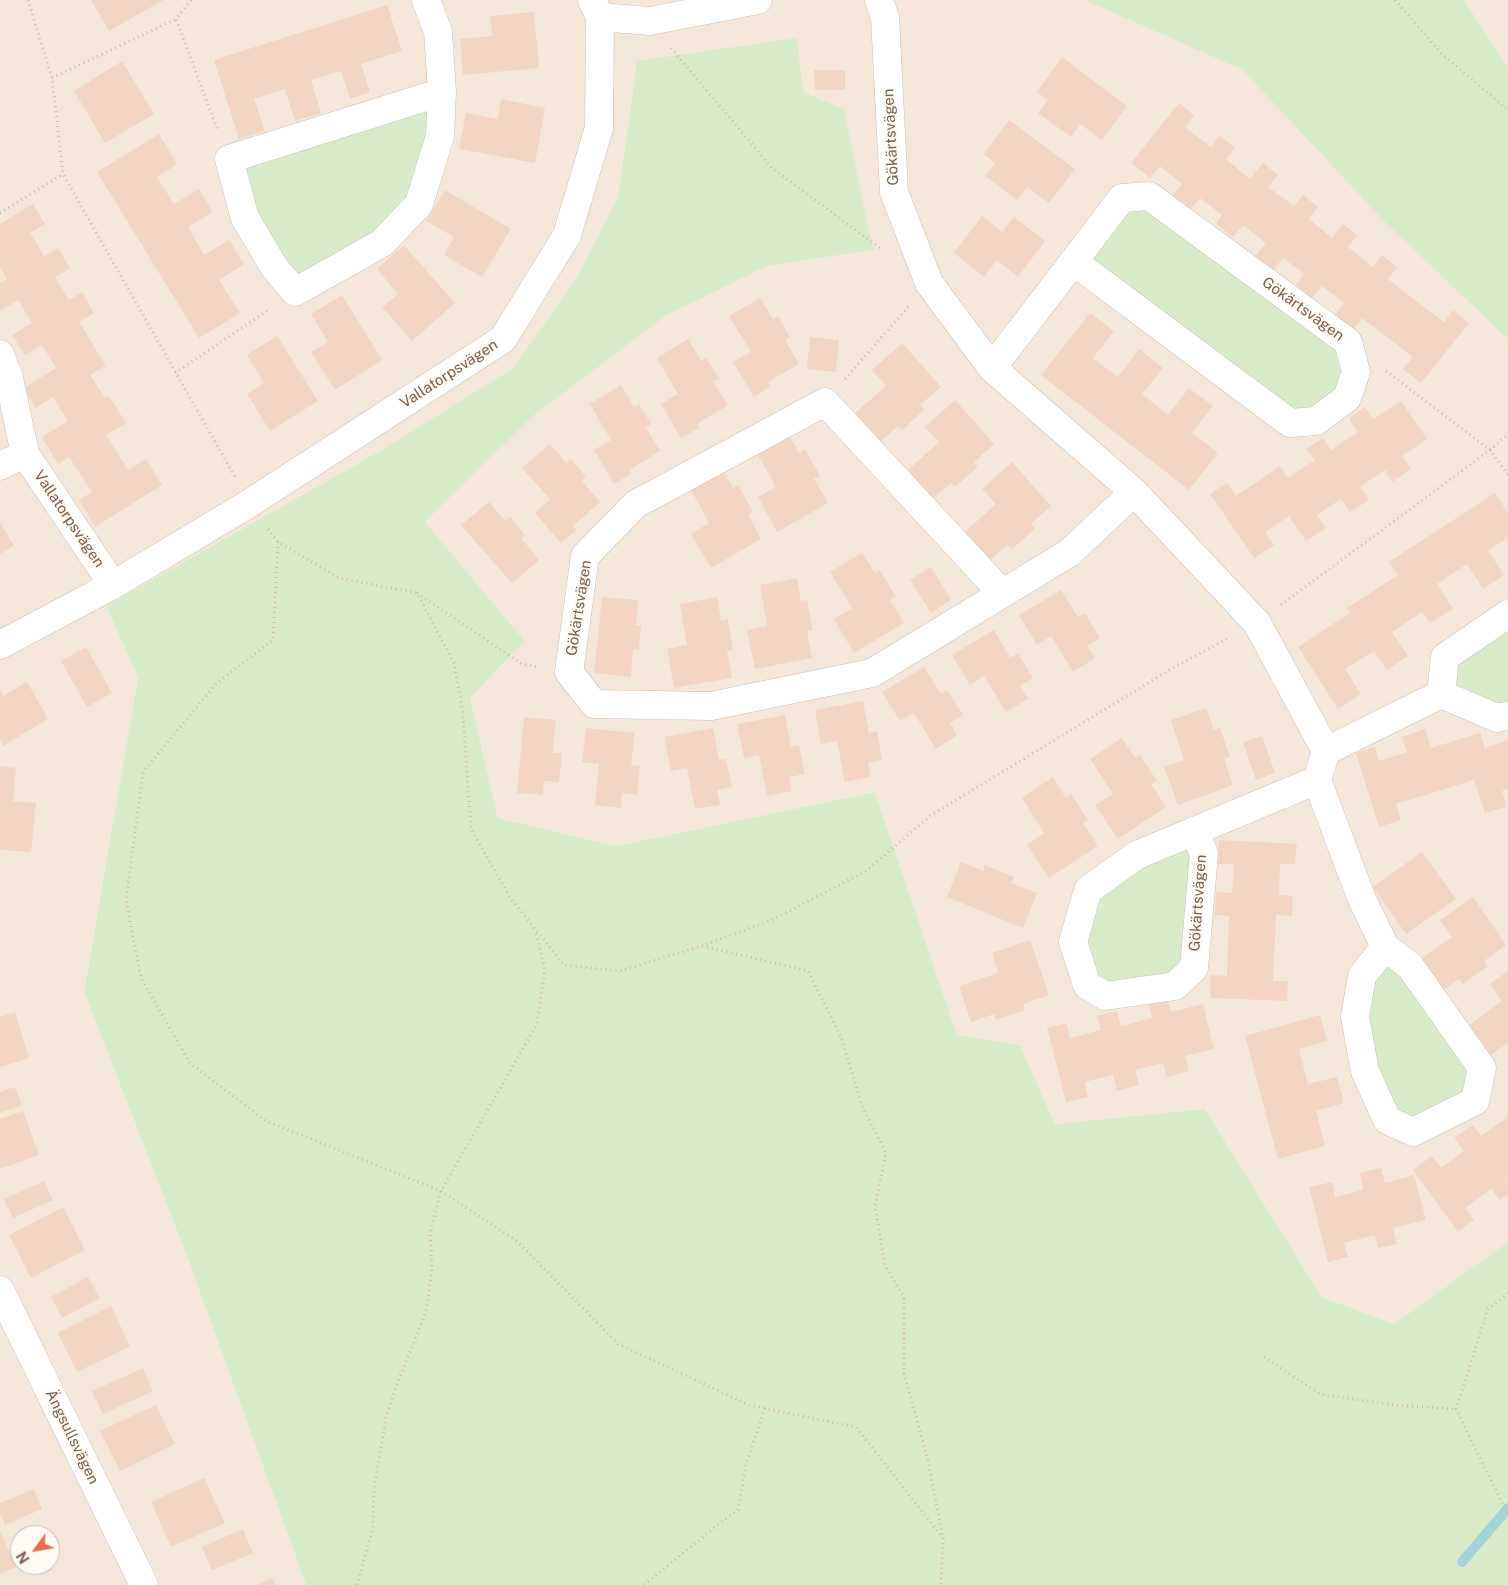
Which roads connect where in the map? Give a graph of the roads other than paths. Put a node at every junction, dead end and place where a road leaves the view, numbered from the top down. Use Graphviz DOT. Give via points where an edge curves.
graph roads {
  1 [pos="426,0"];
  2 [pos="758,0"];
  3 [pos="879,0"];
  4 [pos="596,9"];
  5 [pos="442,92"];
  6 [pos="1074,262"];
  7 [pos="0,354"];
  8 [pos="992,368"];
  9 [pos="25,454"];
  10 [pos="0,466"];
  11 [pos="1134,492"];
  12 [pos="113,585"];
  13 [pos="1002,593"];
  14 [pos="1508,614"];
  15 [pos="0,645"];
  16 [pos="1441,694"];
  17 [pos="1508,716"];
  18 [pos="1326,751"];
  19 [pos="1317,780"];
  20 [pos="1193,832"];
  21 [pos="1385,947"];
  22 [pos="0,1290"];
  23 [pos="144,1585"];
  1 -- 5 [label="street" via="438,32"];
  2 -- 4 [label="street" via="650,21"];
  3 -- 8 [label="street, Gökärtsvägen" via="885,17 894,192 929,283"];
  4 -- 12 [label="street, Vallatorpsvägen" via="599,128 566,235 503,339 250,503"];
  5 -- 5 [label="street" via="440,136 419,204 382,243 295,292 274,268 245,218 229,159"];
  6 -- 6 [label="street, Gökärtsvägen" via="1290,423 1316,421 1347,398 1356,372 1348,342 1149,196 1122,198"];
  6 -- 8 [label="street, Gökärtsvägen"];
  7 -- 9 [label="street, Vallatorpsvägen" via="9,378"];
  8 -- 11 [label="street, Gökärtsvägen"];
  9 -- 10 [label="street, Vallatorpsvägen"];
  9 -- 12 [label="street, Vallatorpsvägen"];
  11 -- 13 [label="street, Gökärtsvägen" via="1069,553"];
  11 -- 18 [label="street, Gökärtsvägen" via="1257,623"];
  12 -- 15 [label="street, Vallatorpsvägen"];
  13 -- 13 [label="street, Gökärtsvägen" via="825,402 636,504 585,556 569,672 594,704 711,706 872,672"];
  14 -- 16 [label="street" via="1445,658"];
  16 -- 17 [label="street" via="1497,718"];
  16 -- 18 [label="street"];
  18 -- 19 [label="street"];
  19 -- 20 [label="street, Gökärtsvägen"];
  19 -- 21 [label="street" via="1361,897"];
  20 -- 20 [label="street, Gökärtsvägen" via="1137,855 1088,890 1073,942 1087,985 1105,996 1175,986 1194,968 1204,853"];
  21 -- 21 [label="street" via="1362,976 1355,1017 1365,1071 1387,1120 1412,1132 1475,1101 1482,1068 1410,966"];
  22 -- 23 [label="street, Ängsullsvägen"];
}
